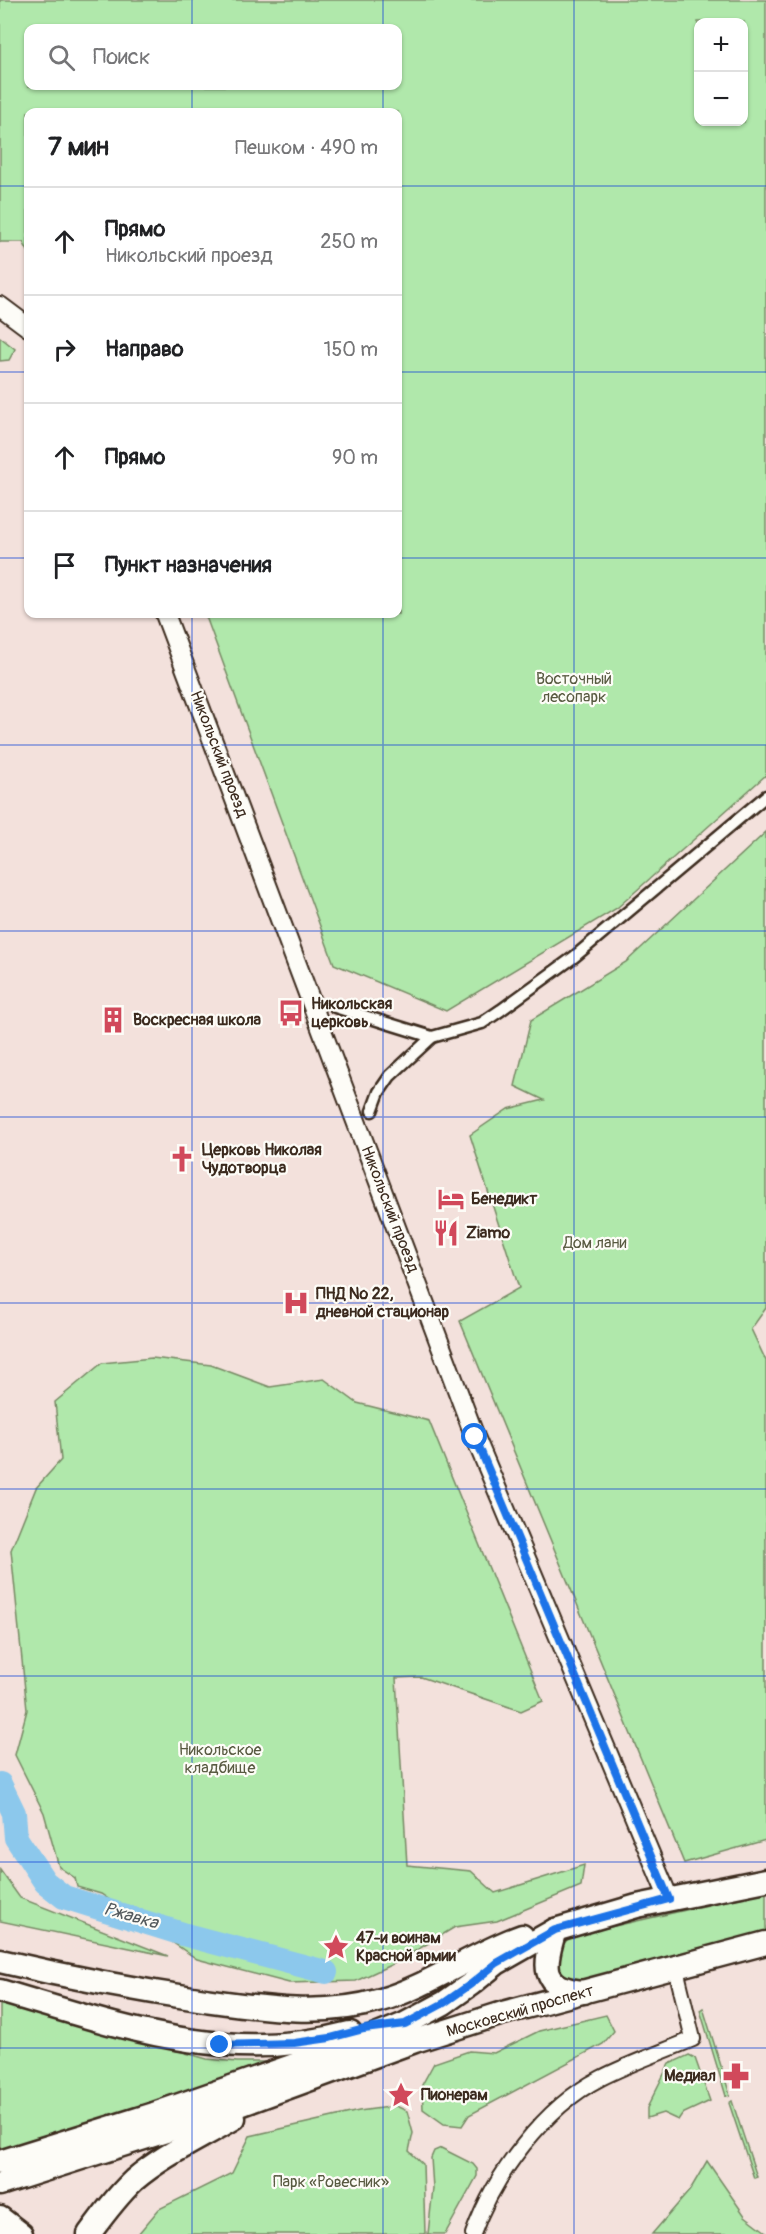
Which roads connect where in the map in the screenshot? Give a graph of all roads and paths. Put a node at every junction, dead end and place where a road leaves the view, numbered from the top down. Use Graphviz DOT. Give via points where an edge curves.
graph roads {
  1 [pos="0,306"];
  2 [pos="24,324"];
  3 [pos="167,618"];
  4 [pos="766,796"];
  5 [pos="335,1007"];
  6 [pos="432,1037"];
  7 [pos="379,1092"];
  8 [pos="368,1094"];
  9 [pos="372,1111"];
  10 [pos="766,1880"];
  11 [pos="669,1899"];
  12 [pos="555,1930"];
  13 [pos="766,1943"];
  14 [pos="494,1947"];
  15 [pos="0,1960"];
  16 [pos="676,1969"];
  17 [pos="0,1991"];
  18 [pos="587,1992"];
  19 [pos="454,1996"];
  20 [pos="405,2024"];
  21 [pos="278,2091"];
  22 [pos="0,2163"];
  23 [pos="0,2184"];
  24 [pos="0,2218"];
  25 [pos="21,2234"];
  26 [pos="89,2234"];
  27 [pos="473,2234"];
  1 -- 2 [label="street"];
  3 -- 11 [label="street, Никольский проезд" via="475,1437"];
  4 -- 6 [label="street" via="538,983 482,1023"];
  5 -- 6 [label="street"];
  6 -- 7 [label="street" via="390,1076"];
  7 -- 8 [label="street"];
  7 -- 9 [label="street"];
  10 -- 11 [label="main road, Московский проспект"];
  11 -- 12 [label="main road, Московский проспект"];
  12 -- 14 [label="main road" via="529,1933"];
  12 -- 18 [label="main road" via="548,1973 566,1990"];
  12 -- 19 [label="main road, Московский проспект" via="497,1963"];
  13 -- 16 [label="main road, Московский проспект"];
  14 -- 15 [label="main road" via="382,2000 302,2010 85,1981"];
  14 -- 19 [label="main road"];
  16 -- 18 [label="main road, Московский проспект"];
  16 -- 27 [label="street" via="693,2039 599,2079 563,2104 509,2162"];
  17 -- 20 [label="main road" via="171,2039 220,2045 294,2043"];
  18 -- 21 [label="main road, Московский проспект" via="415,2041"];
  19 -- 20 [label="main road, Московский проспект"];
  20 -- 22 [label="main road, Московский проспект" via="154,2114"];
  21 -- 23 [label="main road"];
  21 -- 26 [label="main road" via="156,2164 118,2196"];
  24 -- 25 [label="main road"];
}
